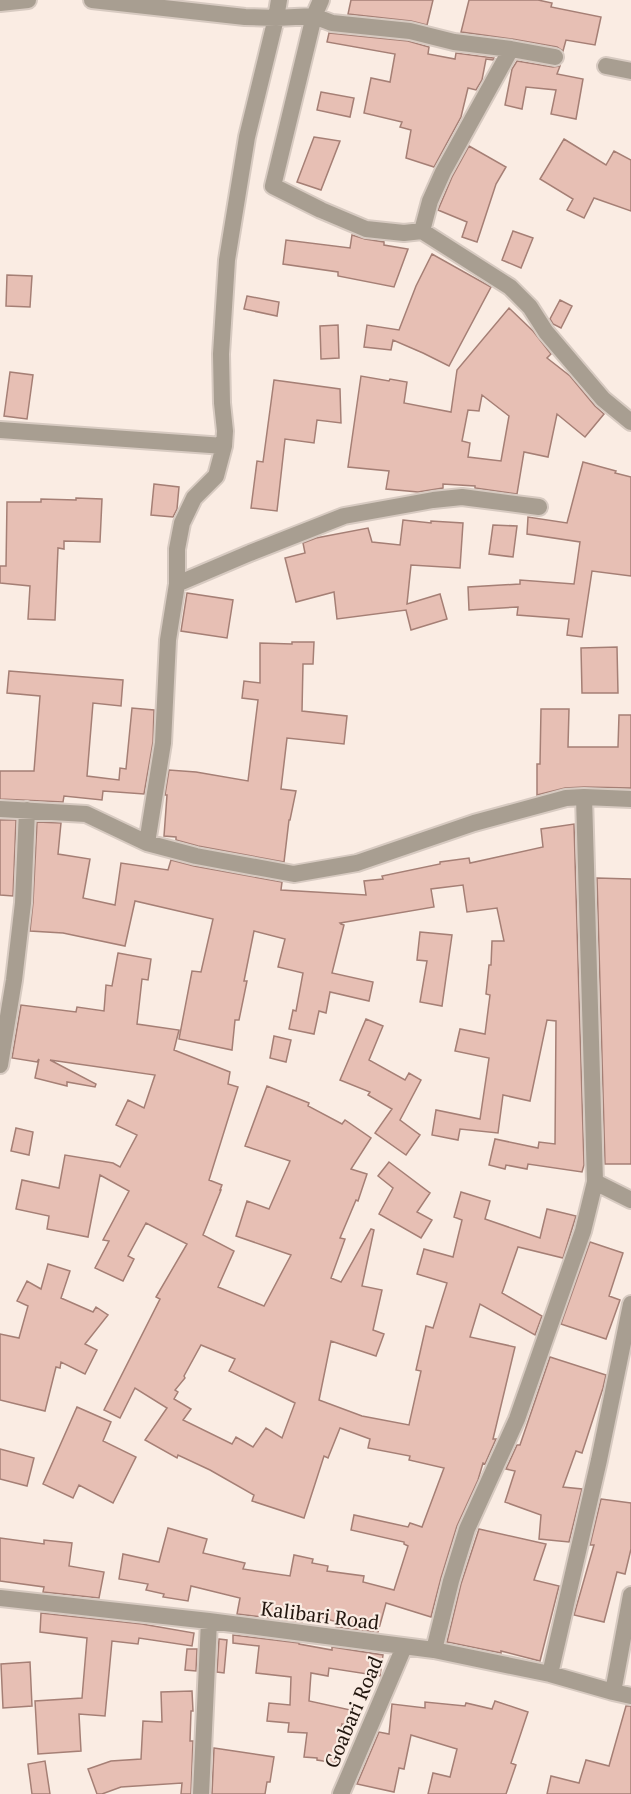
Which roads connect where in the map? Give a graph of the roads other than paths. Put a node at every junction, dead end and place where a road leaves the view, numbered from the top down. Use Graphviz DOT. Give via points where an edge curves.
graph roads {
  1 [pos="28,0"];
  2 [pos="92,0"];
  3 [pos="279,0"];
  4 [pos="321,0"];
  5 [pos="0,3"];
  6 [pos="314,16"];
  7 [pos="276,18"];
  8 [pos="511,49"];
  9 [pos="555,57"];
  10 [pos="606,66"];
  11 [pos="631,71"];
  12 [pos="422,231"];
  13 [pos="631,422"];
  14 [pos="0,430"];
  15 [pos="224,446"];
  16 [pos="539,507"];
  17 [pos="177,584"];
  18 [pos="584,797"];
  19 [pos="631,799"];
  20 [pos="0,809"];
  21 [pos="27,810"];
  22 [pos="147,843"];
  23 [pos="0,1065"];
  24 [pos="595,1182"];
  25 [pos="631,1200"];
  26 [pos="631,1304"];
  27 [pos="631,1595"];
  28 [pos="0,1598"];
  29 [pos="209,1621"];
  30 [pos="404,1647"];
  31 [pos="435,1650"];
  32 [pos="550,1674"];
  33 [pos="613,1692"];
  34 [pos="631,1696"];
  35 [pos="346,1793"];
  36 [pos="201,1794"];
  1 -- 5 [label="street"];
  2 -- 7 [label="street"];
  3 -- 7 [label="street"];
  4 -- 6 [label="street"];
  6 -- 7 [label="street"];
  6 -- 8 [label="street" via="332,23 410,31 454,42"];
  6 -- 12 [label="street" via="273,186 366,229"];
  7 -- 15 [label="street" via="247,137 227,260 221,354"];
  8 -- 9 [label="street"];
  8 -- 12 [label="street" via="443,172"];
  10 -- 11 [label="street"];
  12 -- 13 [label="street" via="510,287 603,399"];
  14 -- 15 [label="street"];
  15 -- 17 [label="street" via="216,476 194,498 182,523"];
  16 -- 17 [label="street" via="462,497 344,516"];
  17 -- 22 [label="street" via="168,639 163,743"];
  18 -- 19 [label="street"];
  18 -- 22 [label="street" via="566,798 474,823 357,863 294,874"];
  18 -- 24 [label="street"];
  20 -- 21 [label="street"];
  21 -- 22 [label="street" via="86,814"];
  21 -- 23 [label="street" via="20,925"];
  24 -- 25 [label="street"];
  24 -- 31 [label="street" via="583,1231 517,1419 467,1529 450,1581"];
  26 -- 32 [label="street"];
  27 -- 33 [label="street"];
  28 -- 29 [label="street, Kalibari Road"];
  29 -- 30 [label="street, Kalibari Road"];
  29 -- 36 [label="street"];
  30 -- 31 [label="street, Kalibari Road"];
  30 -- 35 [label="street, Goabari Road"];
  31 -- 32 [label="street, Kalibari Road"];
  32 -- 33 [label="street, Kalibari Road"];
  33 -- 34 [label="street, Kalibari Road"];
}
